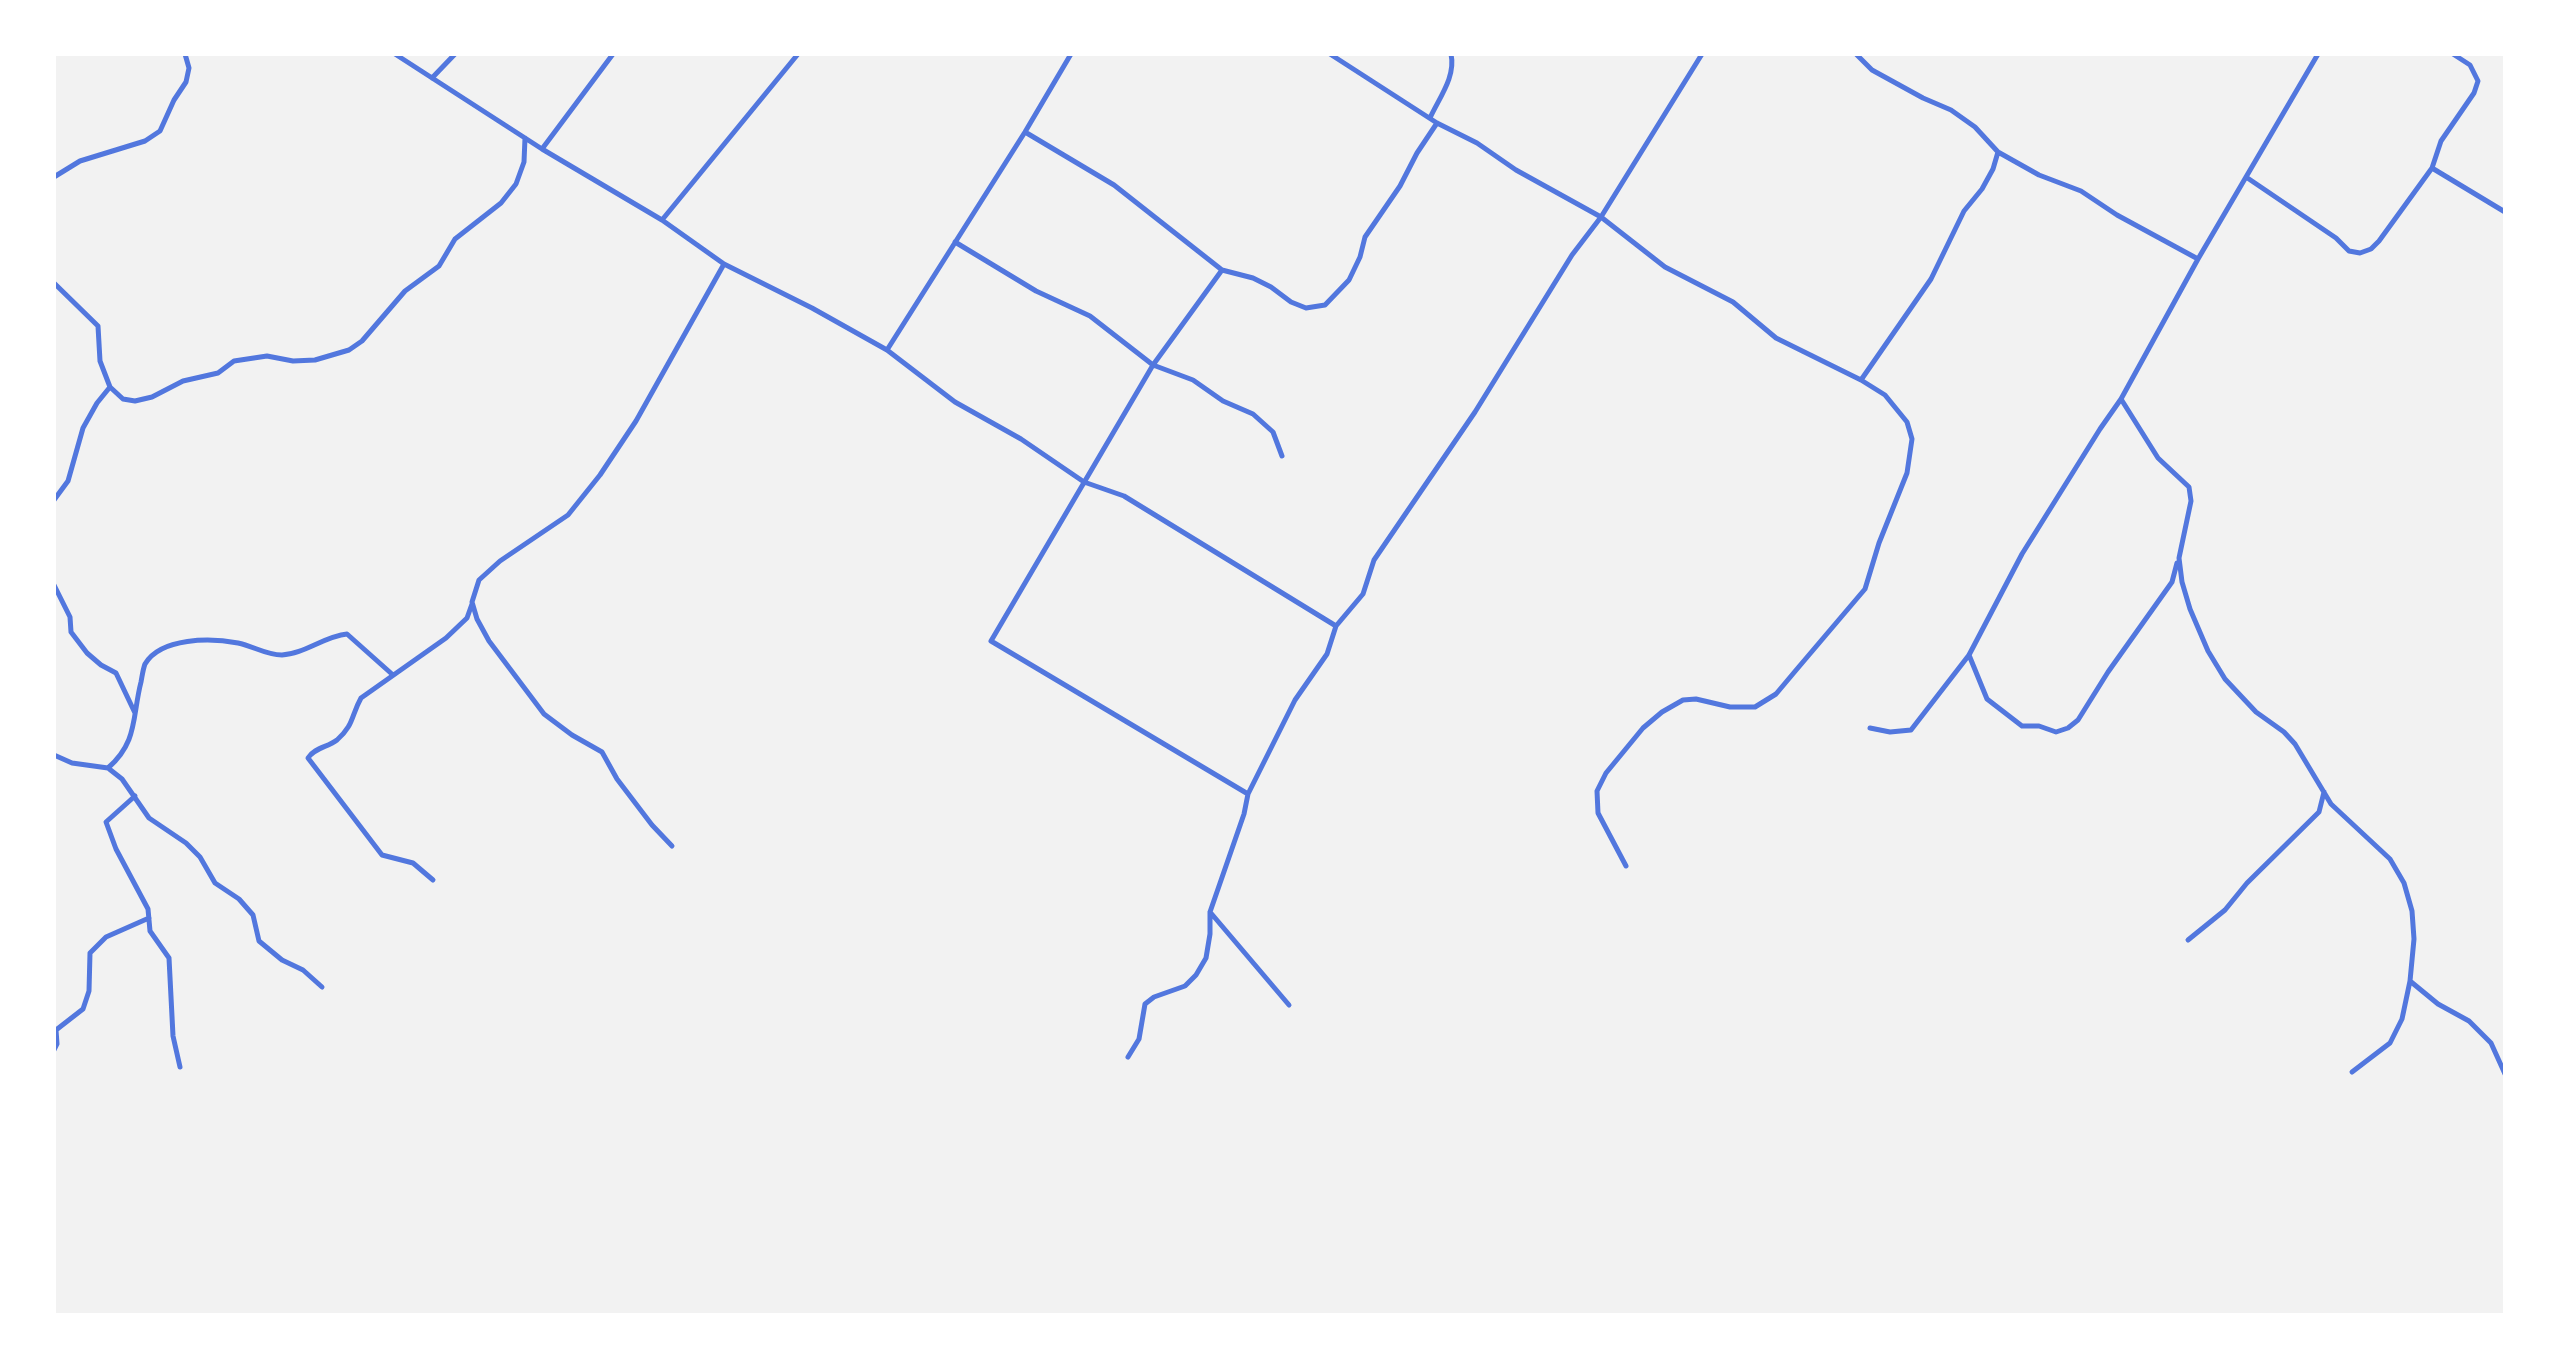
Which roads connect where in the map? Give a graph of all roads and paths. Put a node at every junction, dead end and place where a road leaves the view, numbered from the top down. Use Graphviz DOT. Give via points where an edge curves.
graph roads {
  1 [pos="185,54"];
  2 [pos="395,54"];
  3 [pos="455,54"];
  4 [pos="613,54"];
  5 [pos="798,54"];
  6 [pos="1071,54"];
  7 [pos="1330,54"];
  8 [pos="1451,54"];
  9 [pos="1702,54"];
  10 [pos="1856,54"];
  11 [pos="2318,54"];
  12 [pos="2453,54"];
  13 [pos="432,78"];
  14 [pos="1430,118"];
  15 [pos="1437,123"];
  16 [pos="1025,132"];
  17 [pos="525,138"];
  18 [pos="542,149"];
  19 [pos="1998,152"];
  20 [pos="2432,168"];
  21 [pos="54,177"];
  22 [pos="2246,177"];
  23 [pos="2505,212"];
  24 [pos="1600,217"];
  25 [pos="662,220"];
  26 [pos="955,242"];
  27 [pos="2198,259"];
  28 [pos="724,264"];
  29 [pos="1222,270"];
  30 [pos="54,283"];
  31 [pos="887,350"];
  32 [pos="1153,365"];
  33 [pos="1861,380"];
  34 [pos="110,387"];
  35 [pos="2121,399"];
  36 [pos="1282,456"];
  37 [pos="1084,482"];
  38 [pos="54,500"];
  39 [pos="2178,558"];
  40 [pos="54,585"];
  41 [pos="472,602"];
  42 [pos="1336,626"];
  43 [pos="1969,654"];
  44 [pos="393,675"];
  45 [pos="136,714"];
  46 [pos="1870,728"];
  47 [pos="54,755"];
  48 [pos="108,768"];
  49 [pos="2324,792"];
  50 [pos="1248,795"];
  51 [pos="135,796"];
  52 [pos="672,846"];
  53 [pos="1626,866"];
  54 [pos="433,880"];
  55 [pos="1210,912"];
  56 [pos="149,918"];
  57 [pos="2188,940"];
  58 [pos="2410,981"];
  59 [pos="322,987"];
  60 [pos="1289,1005"];
  61 [pos="54,1050"];
  62 [pos="1128,1057"];
  63 [pos="180,1067"];
  64 [pos="2352,1072"];
  65 [pos="2505,1074"];
  1 -- 21 [label="street" via="189,68 186,82 160,131 145,141 80,161"];
  2 -- 13 [label="street"];
  3 -- 13 [label="street"];
  4 -- 18 [label="street"];
  5 -- 25 [label="street"];
  6 -- 16 [label="street"];
  7 -- 14 [label="street"];
  8 -- 14 [label="street" via="1454,65"];
  9 -- 24 [label="street"];
  10 -- 19 [label="street" via="1872,70 1951,110 1975,127"];
  11 -- 22 [label="street"];
  12 -- 20 [label="street" via="2470,65 2478,81 2441,141"];
  13 -- 17 [label="street"];
  14 -- 15 [label="street"];
  15 -- 24 [label="street" via="1477,142 1516,170"];
  15 -- 29 [label="street" via="1365,237 1349,280 1325,306 1306,308 1253,278"];
  16 -- 26 [label="street"];
  16 -- 29 [label="street" via="1114,185"];
  17 -- 18 [label="street"];
  17 -- 34 [label="street" via="524,162 516,184 501,202 455,239 440,266 405,291 349,350 315,360 267,356 234,361 218,373 183,381 135,401 123,399"];
  18 -- 25 [label="street"];
  19 -- 27 [label="street" via="2039,175 2081,191"];
  19 -- 33 [label="street" via="1993,169 1964,211 1930,279"];
  20 -- 22 [label="street" via="2379,241 2360,253 2349,250"];
  20 -- 23 [label="street"];
  22 -- 27 [label="street"];
  24 -- 33 [label="street" via="1665,267 1733,302 1776,338"];
  24 -- 42 [label="street" via="1374,560 1364,594"];
  25 -- 28 [label="street"];
  26 -- 31 [label="street"];
  26 -- 32 [label="street" via="1036,291 1090,316"];
  27 -- 35 [label="street"];
  28 -- 31 [label="street"];
  28 -- 41 [label="street" via="636,421 600,475 568,515 479,580"];
  29 -- 32 [label="street"];
  30 -- 34 [label="street" via="98,326 100,361"];
  31 -- 37 [label="street" via="955,402 1021,439"];
  32 -- 36 [label="street" via="1193,380 1223,401 1253,414 1273,432"];
  32 -- 37 [label="street"];
  33 -- 53 [label="street" via="1898,408 1912,439 1907,473 1865,589 1776,694 1755,706 1744,707 1683,700 1662,712 1620,753 1597,791 1598,813"];
  34 -- 38 [label="street" via="83,428 68,481"];
  35 -- 39 [label="street" via="2158,458 2189,487 2191,501"];
  35 -- 43 [label="street" via="2022,554"];
  37 -- 42 [label="street" via="1124,496"];
  37 -- 50 [label="street" via="991,641"];
  39 -- 43 [label="street" via="2172,582 2078,720 2068,728 2056,732 2022,726 1987,699"];
  39 -- 49 [label="street" via="2190,609 2208,651 2226,679 2256,712 2295,744"];
  40 -- 45 [label="street" via="70,617 71,632 87,653 116,673"];
  41 -- 44 [label="street" via="467,618 446,638"];
  41 -- 52 [label="street" via="489,641 544,714 602,752 617,779"];
  42 -- 50 [label="street" via="1327,654 1295,700"];
  43 -- 46 [label="street" via="1911,730 1890,732"];
  44 -- 45 [label="street" via="347,634 334,635 284,655 239,643 179,642 162,648 146,664"];
  44 -- 54 [label="street" via="362,698 350,727 308,758 382,855 413,863"];
  45 -- 48 [label="street" via="131,740 121,757"];
  47 -- 48 [label="street" via="72,763"];
  48 -- 51 [label="street"];
  49 -- 57 [label="street" via="2319,812 2225,910"];
  49 -- 58 [label="street" via="2331,804 2390,859 2404,883 2414,930"];
  50 -- 55 [label="street"];
  51 -- 56 [label="street" via="106,822"];
  51 -- 59 [label="street" via="149,818 200,857 215,883 239,898 253,915 259,941"];
  55 -- 60 [label="street"];
  55 -- 62 [label="street" via="1206,957 1196,975 1185,986 1145,1004 1138,1039"];
  56 -- 61 [label="street" via="106,937 90,953 89,991 83,1009 56,1030"];
  56 -- 63 [label="street" via="150,931 169,958 173,1036"];
  58 -- 64 [label="street" via="2402,1018 2390,1043"];
  58 -- 65 [label="street" via="2438,1004 2469,1021 2491,1043"];
}
